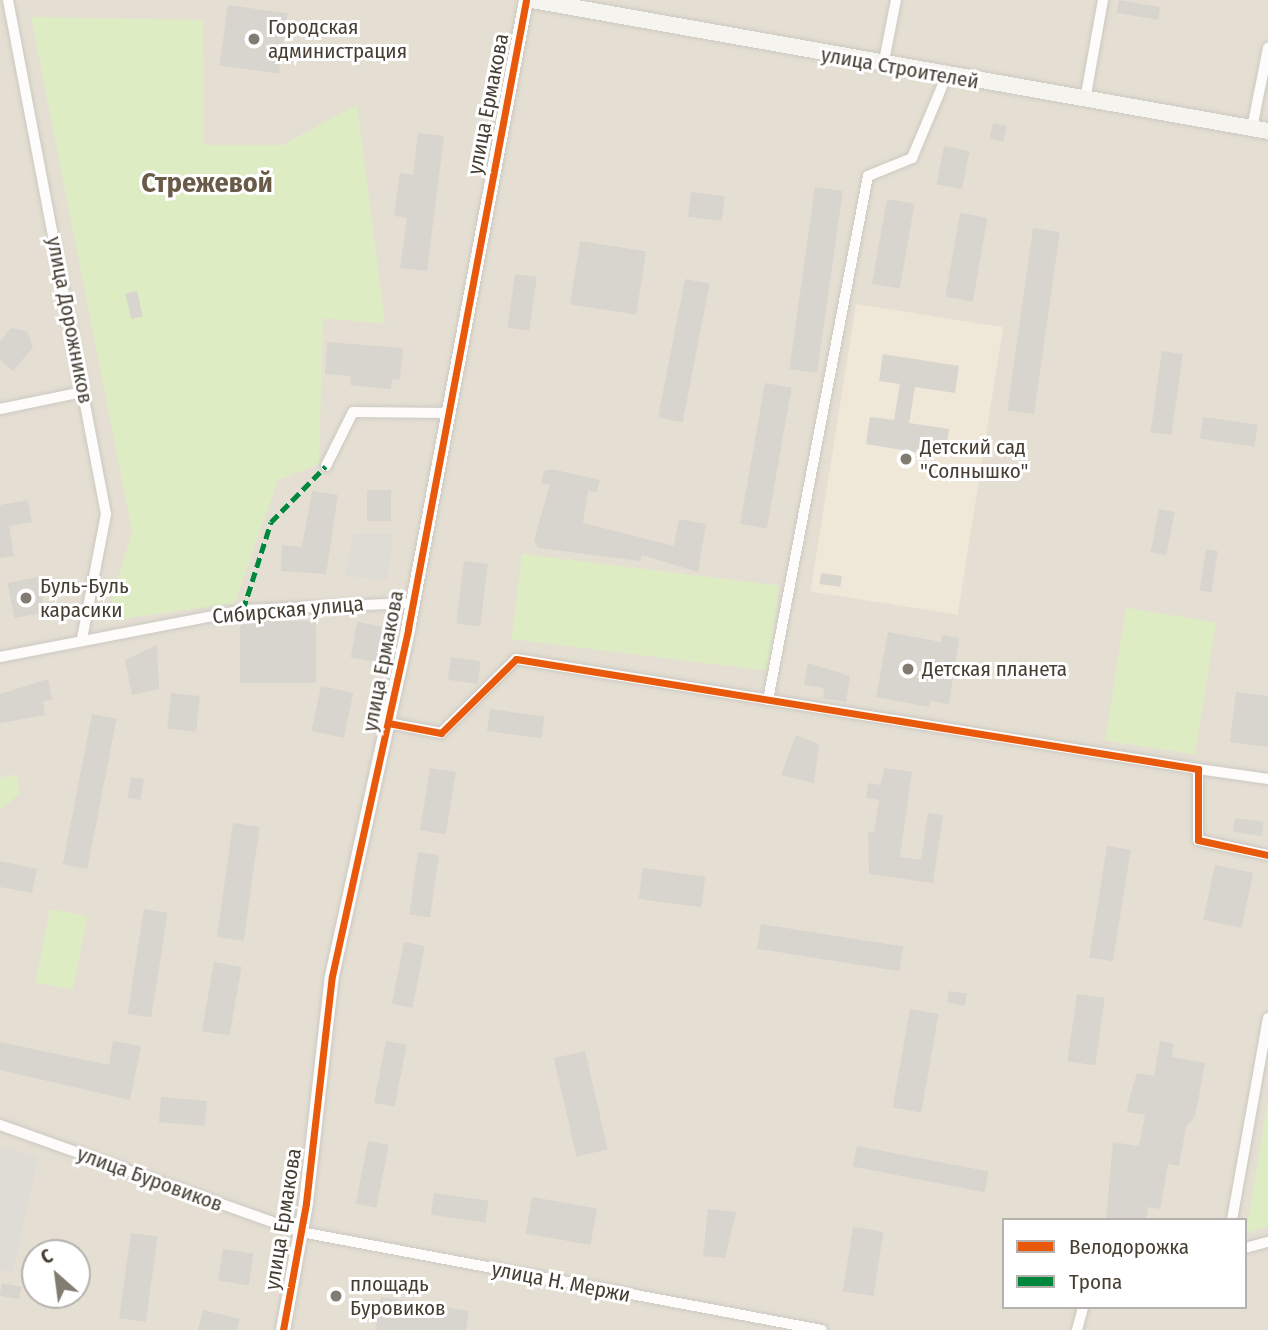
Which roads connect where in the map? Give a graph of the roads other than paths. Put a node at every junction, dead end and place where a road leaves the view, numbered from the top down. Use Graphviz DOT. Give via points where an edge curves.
graph roads {
  1 [pos="8,0"];
  2 [pos="526,0"];
  3 [pos="532,0"];
  4 [pos="896,0"];
  5 [pos="1103,0"];
  6 [pos="1268,48"];
  7 [pos="883,66"];
  8 [pos="946,77"];
  9 [pos="1085,100"];
  10 [pos="1260,130"];
  11 [pos="83,393"];
  12 [pos="0,409"];
  13 [pos="449,413"];
  14 [pos="326,466"];
  15 [pos="412,603"];
  16 [pos="82,639"];
  17 [pos="0,657"];
  18 [pos="768,700"];
  19 [pos="388,723"];
  20 [pos="1198,769"];
  21 [pos="1268,779"];
  22 [pos="1268,855"];
  23 [pos="1268,1017"];
  24 [pos="0,1125"];
  25 [pos="1232,1218"];
  26 [pos="301,1232"];
  27 [pos="1268,1242"];
  28 [pos="1247,1247"];
  29 [pos="1082,1309"];
  30 [pos="283,1330"];
  31 [pos="822,1330"];
  32 [pos="1077,1330"];
  1 -- 11 [label="street, улица Дорожников"];
  2 -- 13 [label="street, улица Ермакова"];
  3 -- 7 [label="main road, улица Строителей"];
  4 -- 7 [label="street"];
  5 -- 9 [label="street"];
  6 -- 10 [label="street"];
  7 -- 8 [label="main road, улица Строителей"];
  8 -- 9 [label="main road, улица Строителей"];
  8 -- 18 [label="street" via="912,158 868,176"];
  9 -- 10 [label="main road, улица Строителей"];
  11 -- 12 [label="street"];
  11 -- 16 [label="street, улица Дорожников" via="106,514"];
  13 -- 14 [label="street" via="354,412"];
  13 -- 15 [label="street, улица Ермакова"];
  15 -- 16 [label="street, Сибирская улица" via="243,610"];
  15 -- 19 [label="street, улица Ермакова"];
  16 -- 17 [label="street, Сибирская улица"];
  18 -- 19 [label="street" via="516,659 441,733"];
  18 -- 20 [label="street"];
  19 -- 26 [label="street, улица Ермакова" via="332,976"];
  20 -- 21 [label="street"];
  20 -- 22 [label="street" via="1198,840"];
  23 -- 25 [label="street"];
  24 -- 26 [label="street, улица Буровиков"];
  26 -- 30 [label="street, улица Ермакова"];
  26 -- 31 [label="street, улица Н. Мержи"];
  27 -- 28 [label="street"];
  29 -- 32 [label="street"];
}
